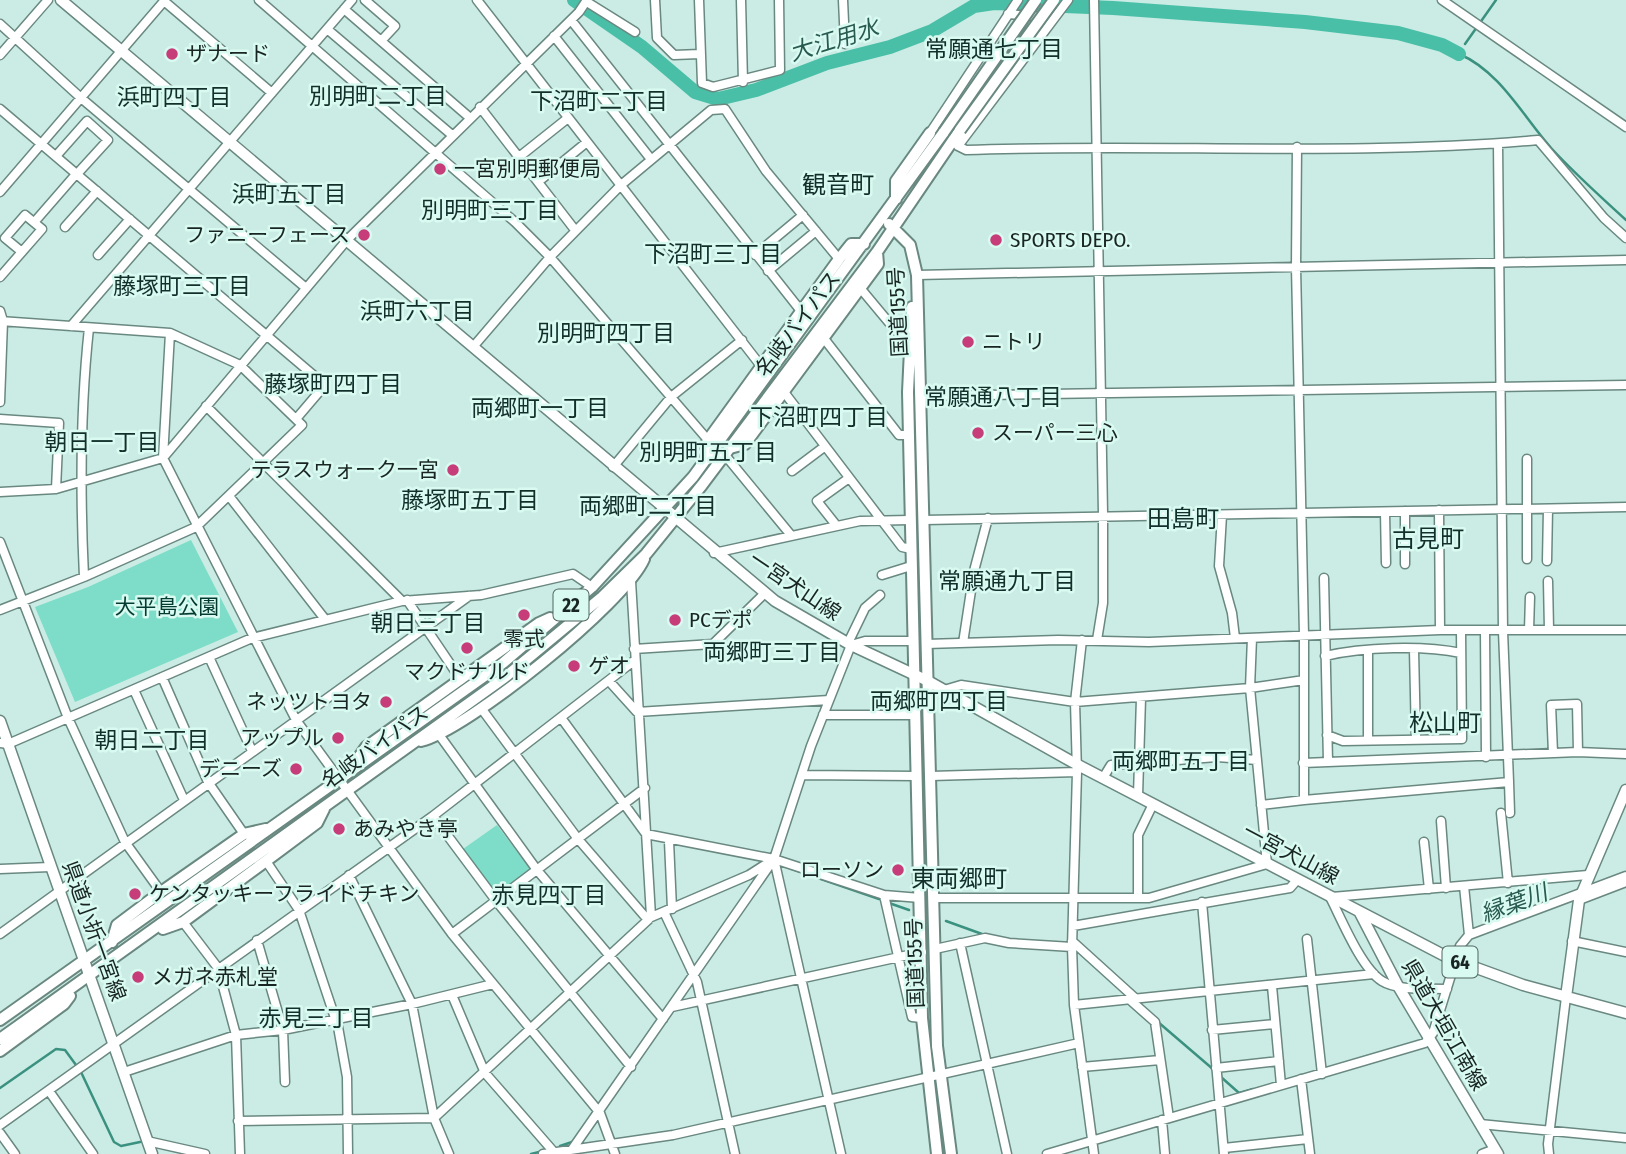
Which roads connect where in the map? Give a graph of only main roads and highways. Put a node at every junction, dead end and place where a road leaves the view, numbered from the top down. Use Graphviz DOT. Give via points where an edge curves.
graph roads {
  1 [pos="61,0"];
  2 [pos="1036,0"];
  3 [pos="1054,0"];
  4 [pos="930,133"];
  5 [pos="958,146"];
  6 [pos="946,152"];
  7 [pos="896,198"];
  8 [pos="881,220"];
  9 [pos="893,229"];
  10 [pos="864,244"];
  11 [pos="877,252"];
  12 [pos="727,452"];
  13 [pos="706,460"];
  14 [pos="665,511"];
  15 [pos="675,519"];
  16 [pos="646,554"];
  17 [pos="562,613"];
  18 [pos="914,674"];
  19 [pos="504,678"];
  20 [pos="928,681"];
  21 [pos="446,691"];
  22 [pos="498,697"];
  23 [pos="437,710"];
  24 [pos="0,721"];
  25 [pos="412,743"];
  26 [pos="4,744"];
  27 [pos="358,765"];
  28 [pos="1626,790"];
  29 [pos="325,806"];
  30 [pos="270,829"];
  31 [pos="234,842"];
  32 [pos="223,863"];
  33 [pos="1360,913"];
  34 [pos="149,935"];
  35 [pos="112,942"];
  36 [pos="84,960"];
  37 [pos="90,977"];
  38 [pos="72,990"];
  39 [pos="1566,997"];
  40 [pos="1626,1013"];
  41 [pos="3,1016"];
  42 [pos="0,1039"];
  43 [pos="0,1051"];
  44 [pos="1496,1151"];
  45 [pos="152,1154"];
  46 [pos="937,1154"];
  47 [pos="951,1154"];
  1 -- 14 [label="main road, 一宮犬山線 / 64"];
  2 -- 7 [label="highway, 名岐バイパス / 22, bridge"];
  3 -- 6 [label="highway, 名岐バイパス / 22, bridge"];
  4 -- 7 [label="highway, 22" via="896,181"];
  5 -- 6 [label="highway, 22"];
  6 -- 9 [label="highway, 名岐バイパス / 22"];
  7 -- 8 [label="highway, 名岐バイパス / 22"];
  8 -- 9 [label="highway, 国道155号"];
  8 -- 10 [label="highway, 名岐バイパス / 22"];
  9 -- 11 [label="highway, 名岐バイパス / 22"];
  9 -- 18 [label="highway, 国道155号" via="913,265 909,435"];
  9 -- 20 [label="highway, 国道155号" via="910,245 917,275"];
  10 -- 13 [label="highway, 名岐バイパス / 22"];
  10 -- 13 [label="highway, 22" via="851,244 839,258 708,440"];
  11 -- 12 [label="highway, 名岐バイパス / 22"];
  11 -- 12 [label="highway, 22" via="878,264 784,392 745,444"];
  12 -- 15 [label="highway, 名岐バイパス / 22"];
  13 -- 14 [label="highway, 名岐バイパス / 22"];
  14 -- 15 [label="main road, 一宮犬山線 / 64"];
  14 -- 17 [label="highway, 名岐バイパス / 22"];
  15 -- 16 [label="highway, 名岐バイパス / 22"];
  15 -- 18 [label="main road, 一宮犬山線 / 64" via="765,593 850,644"];
  16 -- 19 [label="highway, 名岐バイパス / 22" via="572,625"];
  16 -- 22 [label="highway, 22" via="631,581"];
  17 -- 21 [label="highway, 22" via="539,623"];
  17 -- 23 [label="highway, 名岐バイパス / 22"];
  18 -- 20 [label="main road, 一宮犬山線 / 64"];
  18 -- 46 [label="highway, 国道155号" via="922,1018"];
  19 -- 22 [label="highway"];
  19 -- 25 [label="highway, 名岐バイパス / 22"];
  20 -- 33 [label="main road, 一宮犬山線 / 64" via="1077,768"];
  20 -- 47 [label="highway, 国道155号" via="934,950 940,1073"];
  21 -- 23 [label="highway"];
  21 -- 27 [label="highway, 22" via="366,747"];
  22 -- 25 [label="highway, 22" via="440,736"];
  23 -- 27 [label="highway, 名岐バイパス / 22"];
  24 -- 26 [label="main road, 県道小折一宮線"];
  25 -- 29 [label="highway, 名岐バイパス / 22"];
  26 -- 36 [label="main road, 県道小折一宮線"];
  27 -- 30 [label="highway, 名岐バイパス / 22"];
  28 -- 39 [label="main road" via="1581,896"];
  29 -- 34 [label="highway, 名岐バイパス / 22"];
  29 -- 34 [label="highway, 22" via="317,822 183,922"];
  30 -- 31 [label="highway, 22" via="244,834"];
  30 -- 32 [label="highway, 名岐バイパス / 22"];
  31 -- 32 [label="highway"];
  31 -- 35 [label="highway, 22" via="117,925"];
  32 -- 35 [label="highway, 名岐バイパス / 22"];
  33 -- 39 [label="main road, 一宮犬山線 / 64" via="1456,960"];
  33 -- 44 [label="main road, 県道大垣江南線"];
  34 -- 37 [label="highway, 名岐バイパス / 22"];
  35 -- 36 [label="highway, 名岐バイパス / 22"];
  36 -- 37 [label="main road, 県道小折一宮線"];
  36 -- 41 [label="highway, 名岐バイパス / 22"];
  37 -- 38 [label="highway, 名岐バイパス / 22"];
  37 -- 45 [label="main road, 県道小折一宮線"];
  38 -- 42 [label="highway, 名岐バイパス / 22"];
  38 -- 43 [label="highway, 22" via="64,1004"];
  39 -- 40 [label="main road, 一宮犬山線 / 64"];
}
